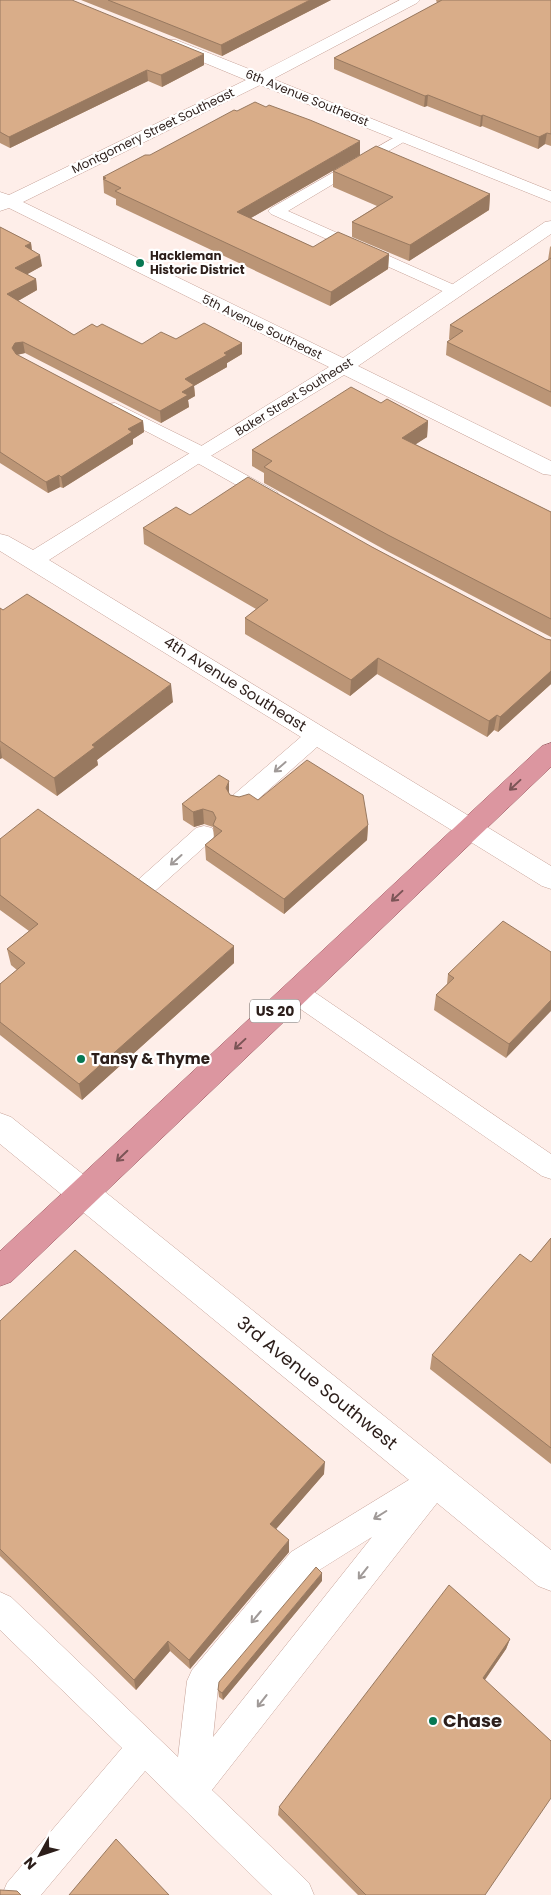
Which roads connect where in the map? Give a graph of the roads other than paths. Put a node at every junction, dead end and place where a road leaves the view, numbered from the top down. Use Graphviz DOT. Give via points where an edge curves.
graph roads {
  1 [pos="412,0"];
  2 [pos="152,36"];
  3 [pos="260,79"];
  4 [pos="402,137"];
  5 [pos="551,197"];
  6 [pos="3,201"];
  7 [pos="551,226"];
  8 [pos="455,291"];
  9 [pos="343,368"];
  10 [pos="100,400"];
  11 [pos="200,454"];
  12 [pos="551,469"];
  13 [pos="284,504"];
  14 [pos="0,542"];
  15 [pos="33,560"];
  16 [pos="317,735"];
  17 [pos="551,752"];
  18 [pos="240,803"];
  19 [pos="469,829"];
  20 [pos="204,834"];
  21 [pos="551,879"];
  22 [pos="147,885"];
  23 [pos="295,992"];
  24 [pos="0,1126"];
  25 [pos="551,1168"];
  26 [pos="83,1193"];
  27 [pos="0,1272"];
  28 [pos="436,1480"];
  29 [pos="551,1574"];
  30 [pos="0,1608"];
  31 [pos="144,1747"];
  32 [pos="190,1792"];
  33 [pos="19,1895"];
  34 [pos="297,1895"];
  1 -- 3 [label="street, Montgomery Street Southeast"];
  2 -- 3 [label="street, 6th Avenue Southeast"];
  3 -- 4 [label="street, 6th Avenue Southeast"];
  3 -- 6 [label="street, Montgomery Street Southeast"];
  4 -- 5 [label="street, 6th Avenue Southeast"];
  4 -- 8 [label="lane" via="276,211"];
  6 -- 9 [label="street, 5th Avenue Southeast"];
  7 -- 8 [label="street, Baker Street Southeast"];
  8 -- 9 [label="street, Baker Street Southeast"];
  9 -- 11 [label="street, Baker Street Southeast"];
  9 -- 12 [label="street, 5th Avenue Southeast"];
  10 -- 11 [label="lane"];
  11 -- 13 [label="lane"];
  11 -- 15 [label="street, Baker Street Southeast"];
  14 -- 15 [label="street, 4th Avenue Southeast"];
  15 -- 16 [label="street, 4th Avenue Southeast"];
  16 -- 18 [label="lane, one-way"];
  16 -- 19 [label="street, 4th Avenue Southeast"];
  17 -- 19 [label="highway, US 20, one-way"];
  19 -- 21 [label="street, 4th Avenue Southeast"];
  19 -- 23 [label="highway, US 20, one-way"];
  20 -- 22 [label="lane, one-way"];
  23 -- 25 [label="lane"];
  23 -- 26 [label="highway, US 20, one-way"];
  24 -- 26 [label="street, 3rd Avenue Southwest"];
  26 -- 27 [label="highway, US 20"];
  26 -- 28 [label="street, 3rd Avenue Southwest"];
  28 -- 29 [label="street, 3rd Avenue Southwest"];
  28 -- 32 [label="lane, one-way"];
  28 -- 32 [label="lane, one-way" via="302,1563 203,1681"];
  30 -- 31 [label="lane"];
  31 -- 32 [label="lane"];
  31 -- 33 [label="lane"];
  32 -- 34 [label="lane"];
}
